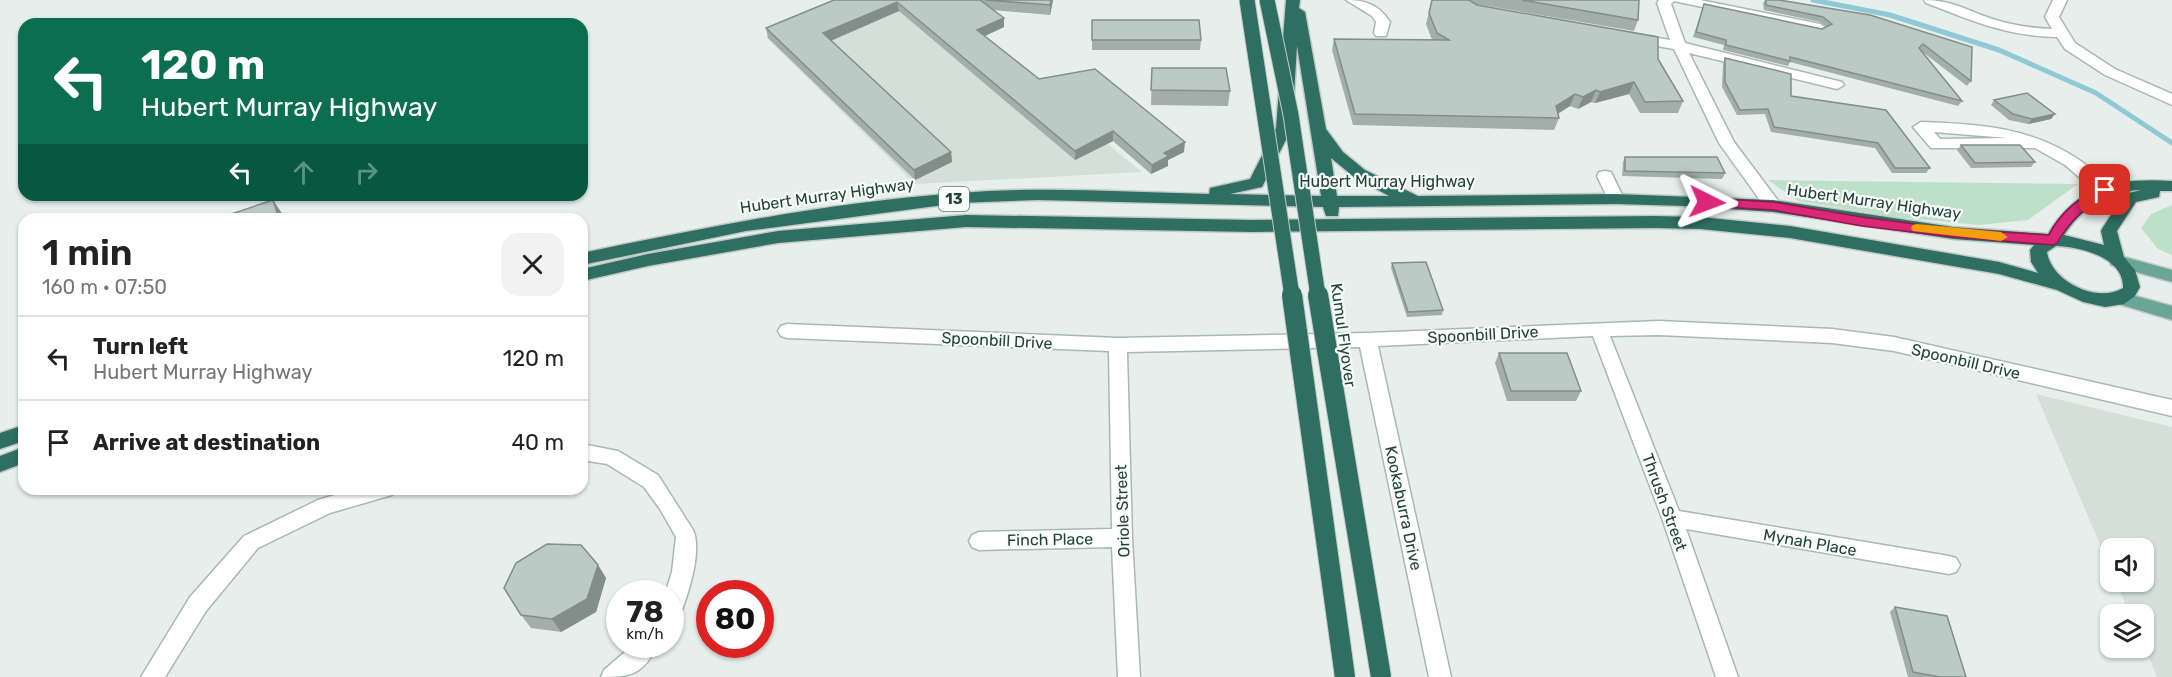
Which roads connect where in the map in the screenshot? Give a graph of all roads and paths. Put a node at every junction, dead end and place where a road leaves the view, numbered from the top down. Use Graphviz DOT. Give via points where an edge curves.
graph roads {
  1 [pos="1247,0"];
  2 [pos="1267,0"];
  3 [pos="1294,0"];
  4 [pos="1353,0"];
  5 [pos="1668,0"];
  6 [pos="1680,0"];
  7 [pos="1931,0"];
  8 [pos="2060,0"];
  9 [pos="1820,28"];
  10 [pos="1381,33"];
  11 [pos="2062,33"];
  12 [pos="1622,36"];
  13 [pos="1679,46"];
  14 [pos="1837,85"];
  15 [pos="2172,100"];
  16 [pos="1314,118"];
  17 [pos="2037,143"];
  18 [pos="1605,176"];
  19 [pos="2172,187"];
  20 [pos="2105,190"];
  21 [pos="1104,198"];
  22 [pos="1616,199"];
  23 [pos="1420,201"];
  24 [pos="1330,202"];
  25 [pos="1773,206"];
  26 [pos="1335,226"];
  27 [pos="2053,240"];
  28 [pos="588,258"];
  29 [pos="2117,261"];
  30 [pos="588,274"];
  31 [pos="2172,276"];
  32 [pos="2060,285"];
  33 [pos="2121,298"];
  34 [pos="2172,313"];
  35 [pos="1599,329"];
  36 [pos="787,330"];
  37 [pos="1368,340"];
  38 [pos="1118,345"];
  39 [pos="2172,408"];
  40 [pos="18,435"];
  41 [pos="0,441"];
  42 [pos="588,453"];
  43 [pos="18,457"];
  44 [pos="0,464"];
  45 [pos="364,495"];
  46 [pos="1672,518"];
  47 [pos="1122,538"];
  48 [pos="979,541"];
  49 [pos="1949,565"];
  50 [pos="680,580"];
  51 [pos="636,658"];
  52 [pos="152,677"];
  53 [pos="612,677"];
  54 [pos="1129,677"];
  55 [pos="1345,677"];
  56 [pos="1381,677"];
  57 [pos="1440,677"];
  58 [pos="1727,677"];
  1 -- 55 [label="highway, bridge"];
  2 -- 56 [label="highway, Kumul Flyover, bridge" via="1277,40"];
  3 -- 16 [label="highway" via="1305,44"];
  3 -- 21 [label="highway" via="1284,128 1256,183 1223,191"];
  4 -- 10 [label="street" via="1377,13 1383,22"];
  5 -- 13 [label="street" via="1664,3"];
  6 -- 9 [label="street"];
  7 -- 11 [label="street" via="2026,32"];
  8 -- 11 [label="street" via="2052,17"];
  11 -- 15 [label="street" via="2070,46 2110,72"];
  12 -- 13 [label="street"];
  13 -- 14 [label="street"];
  13 -- 25 [label="street" via="1727,143"];
  16 -- 23 [label="highway" via="1332,152 1343,162 1372,181"];
  16 -- 24 [label="highway"];
  17 -- 17 [label="street" via="2002,132 1921,127 1936,144"];
  17 -- 20 [label="street" via="2086,172"];
  18 -- 22 [label="street"];
  19 -- 20 [label="highway" via="2135,185"];
  19 -- 29 [label="highway" via="2131,198 2109,231"];
  20 -- 27 [label="highway" via="2059,226"];
  21 -- 24 [label="highway, Hubert Murray Highway / 13"];
  21 -- 28 [label="highway, Hubert Murray Highway / 13" via="969,198 847,211 746,225"];
  22 -- 23 [label="highway, Hubert Murray Highway / 13"];
  22 -- 25 [label="highway, Hubert Murray Highway / 13"];
  23 -- 24 [label="highway, Hubert Murray Highway / 13"];
  24 -- 26 [label="highway"];
  25 -- 27 [label="highway, Hubert Murray Highway / 13" via="1942,232"];
  26 -- 30 [label="highway, Hubert Murray Highway / 13" via="966,221 777,237"];
  26 -- 32 [label="highway, Hubert Murray Highway / 13" via="1700,223 1790,232 1999,268"];
  27 -- 29 [label="highway, Hubert Murray Highway" via="2083,244"];
  27 -- 32 [label="highway" via="2037,250 2037,258 2048,276"];
  29 -- 31 [label="main road"];
  29 -- 33 [label="highway" via="2132,286"];
  32 -- 33 [label="highway, Hubert Murray Highway" via="2092,298"];
  33 -- 34 [label="main road"];
  35 -- 37 [label="street, Spoonbill Drive"];
  35 -- 39 [label="street, Spoonbill Drive" via="1727,331 1843,337 1894,344"];
  35 -- 46 [label="street, Thrush Street"];
  36 -- 38 [label="street, Spoonbill Drive"];
  37 -- 38 [label="street, Spoonbill Drive"];
  37 -- 57 [label="street, Kookaburra Drive"];
  38 -- 47 [label="street, Oriole Street"];
  40 -- 41 [label="highway"];
  42 -- 50 [label="street" via="611,457 651,481 686,536"];
  43 -- 44 [label="highway"];
  45 -- 52 [label="street" via="325,506 251,542 198,604"];
  46 -- 49 [label="street, Mynah Place"];
  46 -- 58 [label="street, Thrush Street"];
  47 -- 48 [label="street, Finch Place"];
  47 -- 54 [label="street, Oriole Street"];
  51 -- 53 [label="street"];
}
